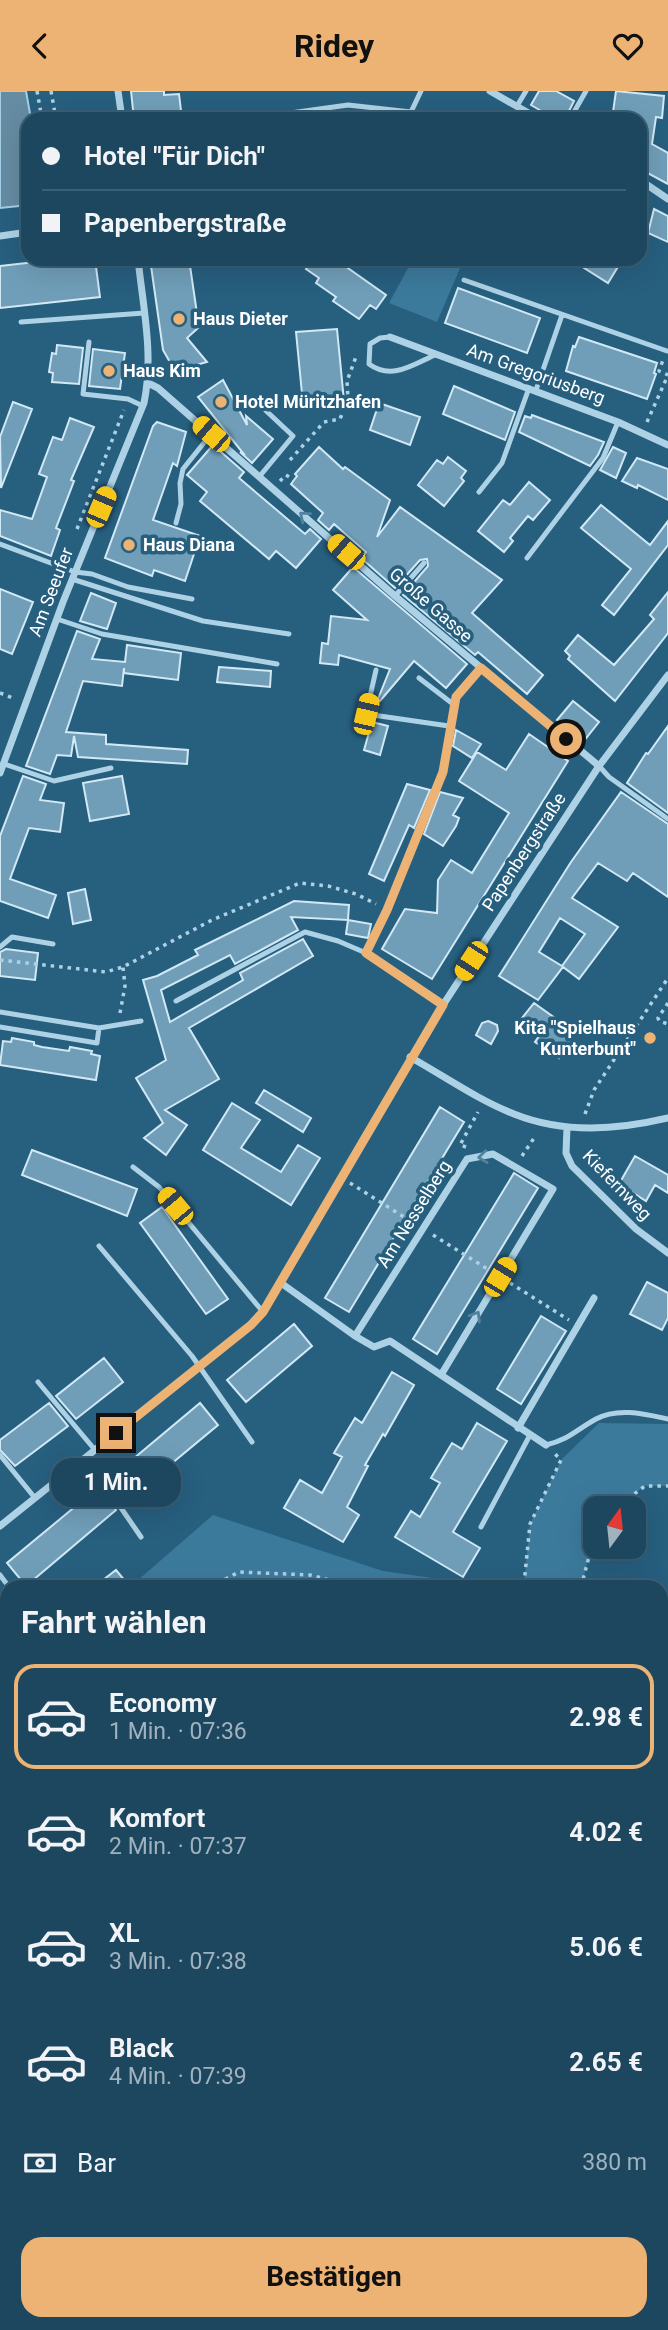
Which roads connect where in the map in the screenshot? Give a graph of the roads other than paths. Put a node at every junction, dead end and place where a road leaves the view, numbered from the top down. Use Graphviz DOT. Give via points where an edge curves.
graph roads {
  1 [pos="118,91"];
  2 [pos="421,91"];
  3 [pos="490,91"];
  4 [pos="526,91"];
  5 [pos="586,91"];
  6 [pos="517,106"];
  7 [pos="121,112"];
  8 [pos="298,112"];
  9 [pos="411,112"];
  10 [pos="411,112"];
  11 [pos="527,112"];
  12 [pos="574,112"];
  13 [pos="647,184"];
  14 [pos="668,198"];
  15 [pos="21,233"];
  16 [pos="0,236"];
  17 [pos="139,266"];
  18 [pos="464,279"];
  19 [pos="144,313"];
  20 [pos="562,315"];
  21 [pos="21,322"];
  22 [pos="390,337"];
  23 [pos="89,342"];
  24 [pos="667,351"];
  25 [pos="437,354"];
  26 [pos="148,383"];
  27 [pos="532,389"];
  28 [pos="143,406"];
  29 [pos="262,407"];
  30 [pos="618,422"];
  31 [pos="211,434"];
  32 [pos="668,445"];
  33 [pos="259,477"];
  34 [pos="479,492"];
  35 [pos="176,523"];
  36 [pos="0,544"];
  37 [pos="527,558"];
  38 [pos="424,563"];
  39 [pos="73,575"];
  40 [pos="395,596"];
  41 [pos="192,599"];
  42 [pos="57,619"];
  43 [pos="289,634"];
  44 [pos="277,663"];
  45 [pos="481,668"];
  46 [pos="376,670"];
  47 [pos="668,675"];
  48 [pos="419,678"];
  49 [pos="453,704"];
  50 [pos="449,726"];
  51 [pos="4,764"];
  52 [pos="598,766"];
  53 [pos="111,768"];
  54 [pos="0,773"];
  55 [pos="668,819"];
  56 [pos="53,944"];
  57 [pos="0,947"];
  58 [pos="366,953"];
  59 [pos="176,1002"];
  60 [pos="443,1005"];
  61 [pos="0,1012"];
  62 [pos="141,1021"];
  63 [pos="0,1027"];
  64 [pos="99,1028"];
  65 [pos="410,1058"];
  66 [pos="668,1118"];
  67 [pos="566,1127"];
  68 [pos="133,1167"];
  69 [pos="99,1246"];
  70 [pos="668,1253"];
  71 [pos="281,1283"];
  72 [pos="594,1298"];
  73 [pos="263,1312"];
  74 [pos="355,1336"];
  75 [pos="199,1366"];
  76 [pos="441,1375"];
  77 [pos="38,1381"];
  78 [pos="668,1419"];
  79 [pos="517,1427"];
  80 [pos="530,1435"];
  81 [pos="252,1442"];
  82 [pos="546,1445"];
  83 [pos="95,1450"];
  84 [pos="0,1455"];
  85 [pos="86,1457"];
  86 [pos="35,1498"];
  87 [pos="0,1527"];
  88 [pos="481,1527"];
  89 [pos="141,1537"];
  1 -- 7 [label="street"];
  2 -- 9 [label="lane"];
  3 -- 6 [label="street"];
  4 -- 6 [label="lane"];
  5 -- 12 [label="lane"];
  6 -- 11 [label="street"];
  8 -- 10 [label="lane" via="348,105"];
  13 -- 14 [label="street"];
  15 -- 16 [label="street"];
  17 -- 19 [label="street, Am Seeufer"];
  18 -- 20 [label="lane"];
  19 -- 21 [label="lane"];
  19 -- 26 [label="street, Am Seeufer"];
  20 -- 24 [label="lane"];
  20 -- 27 [label="lane"];
  22 -- 25 [label="street, Am Gregoriusberg"];
  22 -- 25 [label="lane" via="370,344 369,364 380,372 392,373"];
  23 -- 28 [label="lane" via="83,394 128,399"];
  25 -- 27 [label="street, Am Gregoriusberg"];
  26 -- 28 [label="street, Am Seeufer"];
  26 -- 31 [label="street, Große Gasse"];
  27 -- 30 [label="street, Am Gregoriusberg"];
  27 -- 34 [label="lane" via="502,463"];
  28 -- 39 [label="street, Am Seeufer"];
  29 -- 33 [label="lane" via="293,436"];
  30 -- 32 [label="street, Am Gregoriusberg"];
  30 -- 37 [label="lane" via="603,458"];
  31 -- 33 [label="street, Große Gasse"];
  31 -- 35 [label="lane" via="183,469"];
  40 -- 33 [label="street, Große Gasse, one-way"];
  36 -- 39 [label="lane"];
  38 -- 40 [label="lane"];
  39 -- 41 [label="lane" via="92,574 128,587"];
  39 -- 42 [label="street, Am Seeufer"];
  39 -- 43 [label="lane" via="202,621"];
  40 -- 45 [label="street, Große Gasse"];
  42 -- 44 [label="lane" via="102,634"];
  42 -- 51 [label="street, Am Seeufer"];
  45 -- 49 [label="lane"];
  45 -- 52 [label="street, Große Gasse"];
  46 -- 50 [label="lane" via="366,714"];
  47 -- 52 [label="street, Papenbergstraße"];
  48 -- 49 [label="lane"];
  49 -- 50 [label="lane"];
  50 -- 58 [label="lane" via="443,772"];
  51 -- 53 [label="lane" via="54,781"];
  51 -- 54 [label="street, Am Seeufer"];
  52 -- 55 [label="lane"];
  52 -- 60 [label="street, Papenbergstraße"];
  56 -- 57 [label="lane" via="12,937"];
  58 -- 59 [label="lane" via="305,932"];
  58 -- 60 [label="lane"];
  60 -- 65 [label="street, Papenbergstraße"];
  61 -- 64 [label="lane"];
  62 -- 64 [label="lane"];
  63 -- 64 [label="lane" via="97,1042"];
  65 -- 67 [label="street" via="513,1114"];
  65 -- 71 [label="street, Papenbergstraße"];
  66 -- 67 [label="street" via="610,1128"];
  67 -- 70 [label="street, Kiefernweg" via="566,1153 572,1166 636,1229"];
  68 -- 73 [label="lane" via="159,1187"];
  69 -- 75 [label="lane"];
  71 -- 73 [label="street, Papenbergstraße"];
  71 -- 74 [label="street"];
  72 -- 79 [label="street"];
  73 -- 75 [label="street, Papenbergstraße"];
  74 -- 76 [label="street" via="374,1347 390,1341"];
  76 -- 74 [label="street, Am Nesselberg, one-way" via="553,1189 493,1154 467,1159"];
  75 -- 81 [label="lane"];
  75 -- 83 [label="street, Papenbergstraße"];
  76 -- 79 [label="street"];
  77 -- 83 [label="lane"];
  78 -- 82 [label="lane" via="634,1411 598,1417 564,1441"];
  79 -- 80 [label="street"];
  80 -- 82 [label="street"];
  80 -- 88 [label="lane"];
  83 -- 85 [label="street, Papenbergstraße"];
  84 -- 86 [label="lane"];
  85 -- 86 [label="street, Papenbergstraße"];
  85 -- 89 [label="lane"];
  86 -- 87 [label="street, Papenbergstraße"];
}
